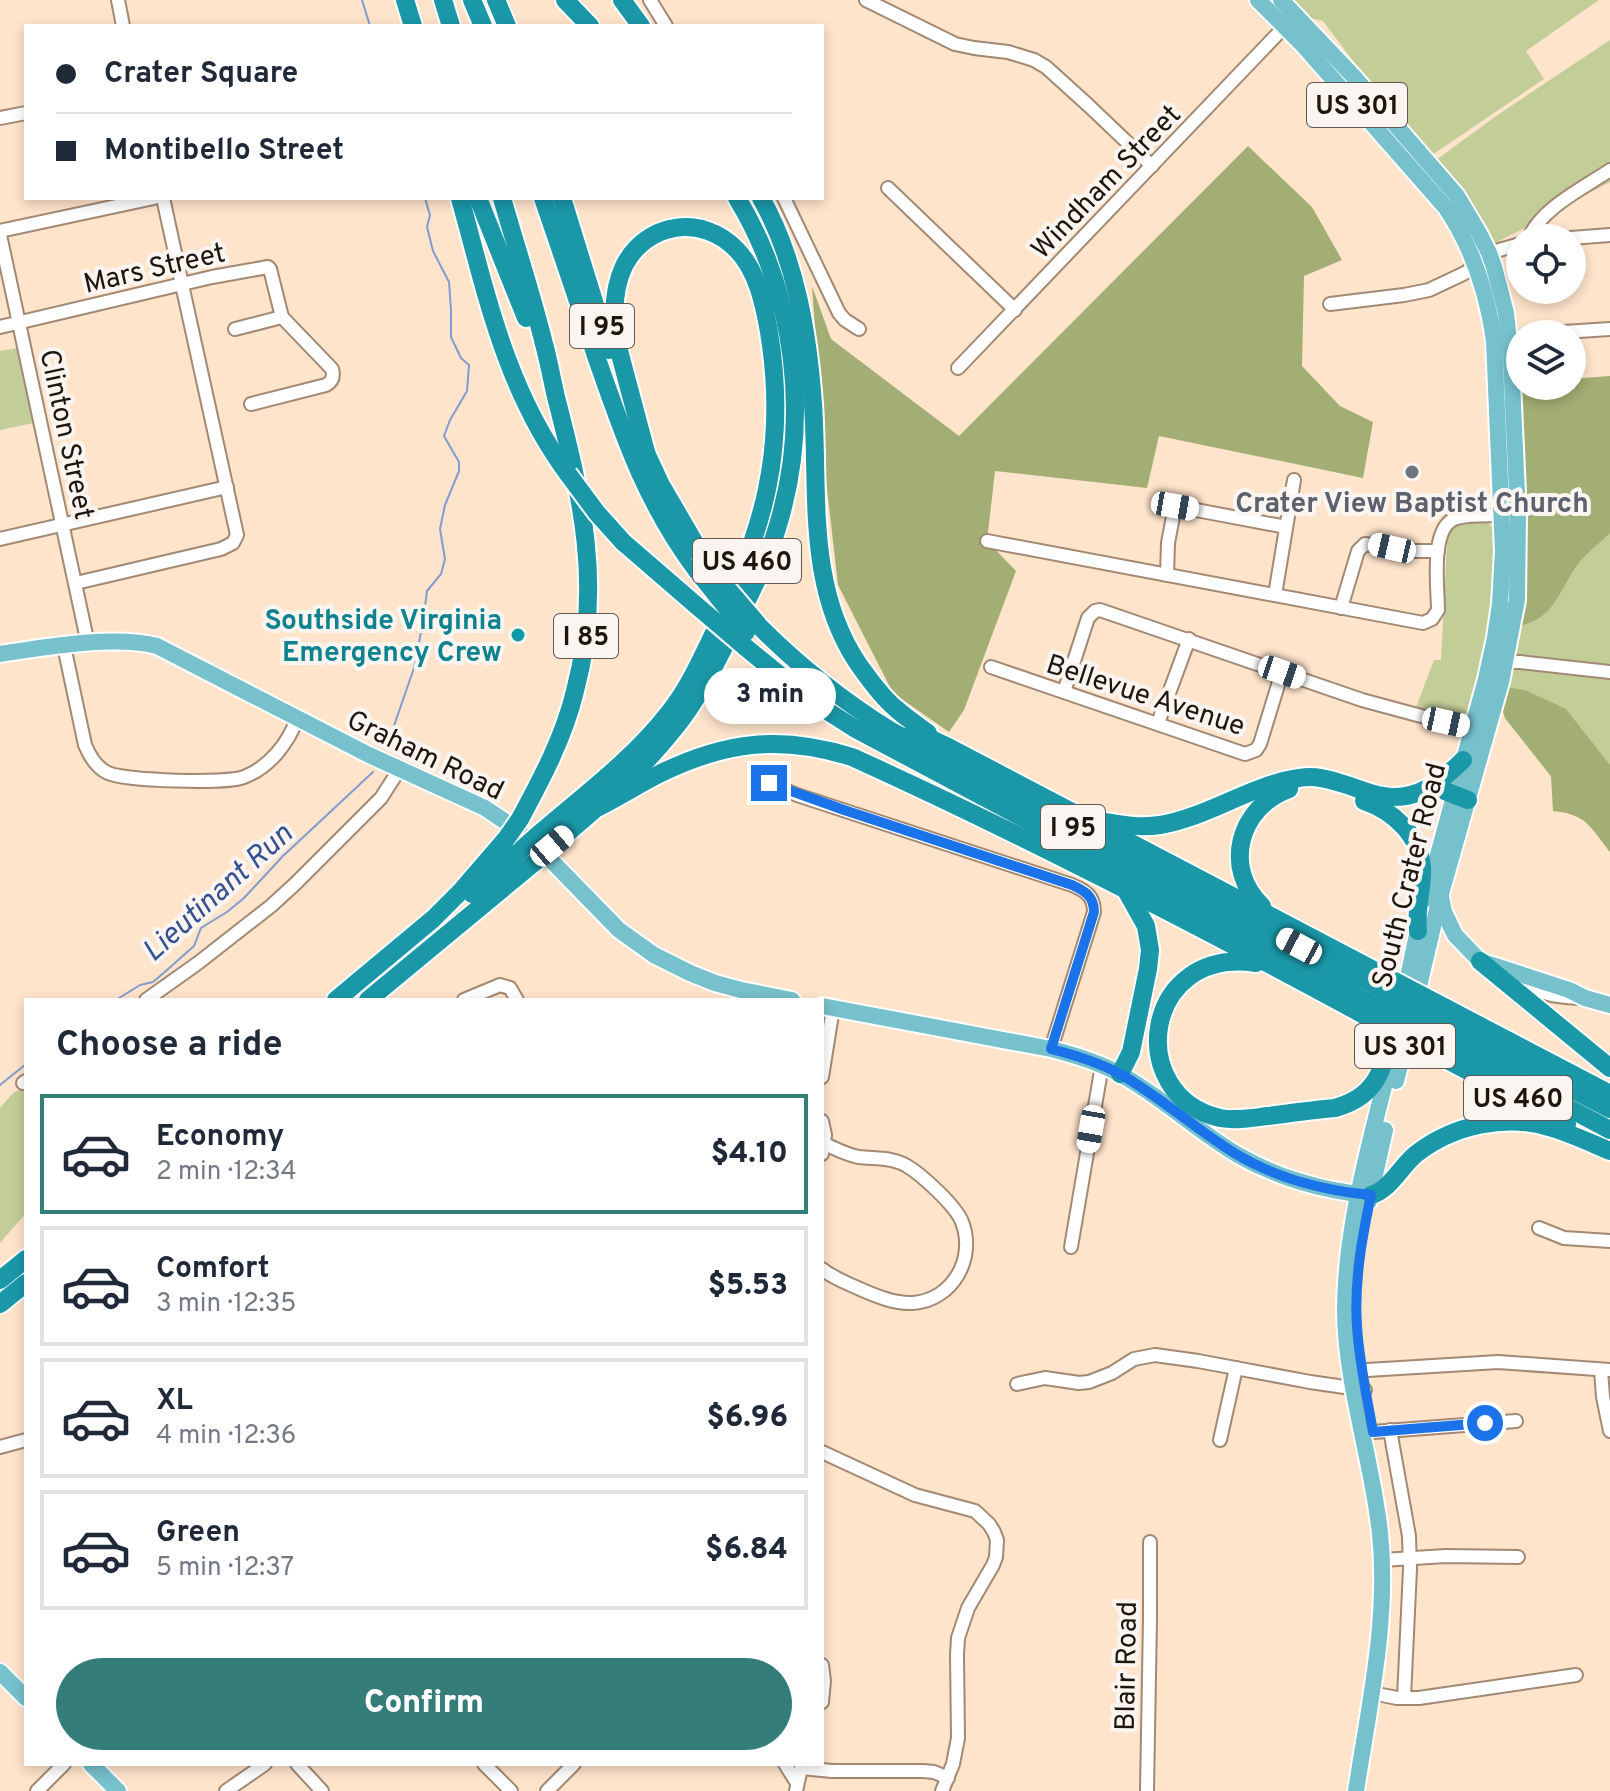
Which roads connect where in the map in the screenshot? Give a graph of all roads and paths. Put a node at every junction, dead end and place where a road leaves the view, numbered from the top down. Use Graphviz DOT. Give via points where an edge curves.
graph roads {
  1 [pos="118,0"];
  2 [pos="405,0"];
  3 [pos="443,0"];
  4 [pos="472,0"];
  5 [pos="496,0"];
  6 [pos="565,0"];
  7 [pos="584,0"];
  8 [pos="622,0"];
  9 [pos="650,0"];
  10 [pos="866,0"];
  11 [pos="1258,0"];
  12 [pos="1281,0"];
  13 [pos="1291,21"];
  14 [pos="123,24"];
  15 [pos="412,24"];
  16 [pos="450,24"];
  17 [pos="482,24"];
  18 [pos="506,24"];
  19 [pos="588,24"];
  20 [pos="601,24"];
  21 [pos="640,24"];
  22 [pos="665,24"];
  23 [pos="24,113"];
  24 [pos="0,118"];
  25 [pos="1152,166"];
  26 [pos="1610,170"];
  27 [pos="888,188"];
  28 [pos="145,200"];
  29 [pos="163,200"];
  30 [pos="461,200"];
  31 [pos="479,200"];
  32 [pos="503,200"];
  33 [pos="544,200"];
  34 [pos="563,200"];
  35 [pos="738,200"];
  36 [pos="762,200"];
  37 [pos="785,200"];
  38 [pos="1536,224"];
  39 [pos="0,233"];
  40 [pos="1610,235"];
  41 [pos="1586,237"];
  42 [pos="1506,250"];
  43 [pos="1482,259"];
  44 [pos="182,285"];
  45 [pos="1330,304"];
  46 [pos="1015,310"];
  47 [pos="282,317"];
  48 [pos="19,322"];
  49 [pos="0,327"];
  50 [pos="235,329"];
  51 [pos="859,329"];
  52 [pos="1610,329"];
  53 [pos="1586,331"];
  54 [pos="1506,333"];
  55 [pos="958,368"];
  56 [pos="1509,400"];
  57 [pos="251,404"];
  58 [pos="567,442"];
  59 [pos="646,452"];
  60 [pos="1294,480"];
  61 [pos="227,487"];
  62 [pos="1510,515"];
  63 [pos="63,524"];
  64 [pos="1286,527"];
  65 [pos="0,539"];
  66 [pos="987,541"];
  67 [pos="1438,551"];
  68 [pos="1167,575"];
  69 [pos="76,583"];
  70 [pos="1275,595"];
  71 [pos="1341,608"];
  72 [pos="750,635"];
  73 [pos="1189,639"];
  74 [pos="88,644"];
  75 [pos="64,646"];
  76 [pos="780,647"];
  77 [pos="0,654"];
  78 [pos="1498,662"];
  79 [pos="991,667"];
  80 [pos="1282,672"];
  81 [pos="1610,672"];
  82 [pos="1064,692"];
  83 [pos="297,719"];
  84 [pos="1158,723"];
  85 [pos="1480,729"];
  86 [pos="950,748"];
  87 [pos="1463,760"];
  88 [pos="399,770"];
  89 [pos="936,773"];
  90 [pos="769,783"];
  91 [pos="1432,786"];
  92 [pos="1460,798"];
  93 [pos="599,807"];
  94 [pos="1078,815"];
  95 [pos="546,840"];
  96 [pos="521,849"];
  97 [pos="1075,865"];
  98 [pos="1126,890"];
  99 [pos="1440,897"];
  100 [pos="1276,918"];
  101 [pos="1418,931"];
  102 [pos="1480,961"];
  103 [pos="1269,965"];
  104 [pos="1374,995"];
  105 [pos="149,998"];
  106 [pos="338,998"];
  107 [pos="370,998"];
  108 [pos="469,998"];
  109 [pos="516,998"];
  110 [pos="769,998"];
  111 [pos="1610,1005"];
  112 [pos="828,1007"];
  113 [pos="1434,1027"];
  114 [pos="1395,1043"];
  115 [pos="1051,1049"];
  116 [pos="824,1054"];
  117 [pos="1102,1065"];
  118 [pos="1610,1068"];
  119 [pos="1120,1074"];
  120 [pos="1610,1094"];
  121 [pos="1610,1109"];
  122 [pos="1610,1130"];
  123 [pos="824,1149"];
  124 [pos="1610,1149"];
  125 [pos="1365,1194"];
  126 [pos="1539,1228"];
  127 [pos="1610,1241"];
  128 [pos="1071,1247"];
  129 [pos="24,1261"];
  130 [pos="824,1270"];
  131 [pos="0,1280"];
  132 [pos="24,1285"];
  133 [pos="0,1304"];
  134 [pos="1236,1368"];
  135 [pos="1356,1370"];
  136 [pos="1606,1370"];
  137 [pos="1017,1384"];
  138 [pos="1360,1389"];
  139 [pos="1516,1421"];
  140 [pos="1381,1431"];
  141 [pos="1610,1431"];
  142 [pos="1220,1440"];
  143 [pos="24,1441"];
  144 [pos="0,1447"];
  145 [pos="824,1453"];
  146 [pos="1150,1542"];
  147 [pos="1518,1557"];
  148 [pos="1395,1559"];
  149 [pos="0,1672"];
  150 [pos="1576,1675"];
  151 [pos="1382,1695"];
  152 [pos="24,1696"];
  153 [pos="1404,1698"];
  154 [pos="62,1766"];
  155 [pos="93,1766"];
  156 [pos="262,1766"];
  157 [pos="299,1766"];
  158 [pos="486,1766"];
  159 [pos="572,1766"];
  160 [pos="786,1766"];
  161 [pos="802,1766"];
  162 [pos="948,1778"];
  163 [pos="796,1787"];
  164 [pos="37,1791"];
  165 [pos="118,1791"];
  166 [pos="226,1791"];
  167 [pos="322,1791"];
  168 [pos="511,1791"];
  169 [pos="547,1791"];
  170 [pos="942,1791"];
  171 [pos="1147,1791"];
  172 [pos="1356,1791"];
  173 [pos="1367,1791"];
  1 -- 14 [label="street"];
  2 -- 15 [label="highway"];
  3 -- 16 [label="highway"];
  4 -- 17 [label="highway"];
  5 -- 18 [label="highway"];
  6 -- 19 [label="highway"];
  7 -- 20 [label="highway"];
  8 -- 21 [label="highway"];
  9 -- 22 [label="street"];
  10 -- 25 [label="street" via="955,44 1034,60"];
  11 -- 13 [label="main road, South Crater Road / US 301"];
  12 -- 13 [label="main road, South Crater Road / US 301"];
  13 -- 25 [label="street, Windham Street"];
  13 -- 43 [label="main road, South Crater Road / US 301" via="1354,77 1457,196 1475,225"];
  23 -- 24 [label="street"];
  25 -- 46 [label="street, Windham Street"];
  26 -- 38 [label="street"];
  27 -- 46 [label="street"];
  28 -- 39 [label="street"];
  29 -- 44 [label="street"];
  30 -- 72 [label="highway, bridge" via="488,301 540,433 623,542 697,606"];
  31 -- 58 [label="highway" via="535,341"];
  32 -- 58 [label="highway, I 85"];
  33 -- 72 [label="highway, I 95, bridge" via="632,456 680,548"];
  34 -- 59 [label="highway, I 95"];
  35 -- 93 [label="highway" via="778,288 789,343 793,434 785,500 758,578 709,679 662,744"];
  36 -- 86 [label="highway" via="792,275 804,325 820,557 828,600 844,640 878,691"];
  37 -- 51 [label="street" via="839,313"];
  39 -- 48 [label="street, Clinton Street"];
  40 -- 41 [label="street"];
  42 -- 43 [label="street"];
  43 -- 45 [label="street" via="1429,290"];
  43 -- 54 [label="main road, South Crater Road / US 301" via="1486,296"];
  44 -- 47 [label="street, Mars Street" via="268,267"];
  44 -- 48 [label="street, Mars Street"];
  44 -- 61 [label="street"];
  46 -- 55 [label="street, Windham Street"];
  47 -- 50 [label="street"];
  47 -- 57 [label="street" via="332,369 333,378 326,385"];
  48 -- 49 [label="street, Mars Street"];
  48 -- 63 [label="street, Clinton Street"];
  52 -- 53 [label="street"];
  56 -- 62 [label="main road, South Crater Road / US 301"];
  58 -- 96 [label="highway, I 85, bridge" via="586,535 586,631 568,715 520,819"];
  59 -- 72 [label="highway, I 95, bridge" via="672,506"];
  59 -- 95 [label="highway, US 460" via="617,343 620,274 635,249 653,235 684,226 705,229 744,258 767,319 776,415 759,527 727,607 669,714"];
  60 -- 64 [label="street"];
  61 -- 63 [label="street"];
  61 -- 69 [label="street" via="237,530 233,543"];
  62 -- 67 [label="street" via="1453,520 1441,533"];
  62 -- 78 [label="main road, South Crater Road / US 301" via="1495,638"];
  63 -- 65 [label="street"];
  63 -- 69 [label="street, Clinton Street"];
  64 -- 68 [label="street" via="1175,506"];
  64 -- 70 [label="street"];
  66 -- 68 [label="street"];
  67 -- 71 [label="street" via="1369,543 1361,547"];
  67 -- 71 [label="street" via="1438,610 1432,619 1423,623"];
  68 -- 70 [label="street"];
  69 -- 74 [label="street, Clinton Street"];
  70 -- 71 [label="street"];
  72 -- 76 [label="highway, I 95"];
  72 -- 89 [label="highway, I 95" via="854,728"];
  73 -- 80 [label="street"];
  73 -- 82 [label="street" via="1100,610 1090,614"];
  73 -- 84 [label="street"];
  74 -- 75 [label="main road, Graham Road"];
  74 -- 83 [label="main road, Graham Road" via="131,641 157,646"];
  75 -- 77 [label="main road, Graham Road"];
  75 -- 83 [label="street" via="85,745 101,769 119,777 225,781 245,776 278,752"];
  76 -- 86 [label="highway, US 460" via="896,723"];
  76 -- 104 [label="highway, I 95" via="835,694 891,731"];
  78 -- 81 [label="street"];
  78 -- 85 [label="main road, South Crater Road / US 301"];
  79 -- 82 [label="street, Bellevue Avenue"];
  80 -- 84 [label="street, Bellevue Avenue" via="1259,746 1251,753"];
  80 -- 85 [label="street" via="1362,700"];
  82 -- 84 [label="street, Bellevue Avenue"];
  83 -- 88 [label="main road, Graham Road"];
  85 -- 87 [label="main road, South Crater Road / US 301"];
  85 -- 92 [label="main road, South Crater Road / US 301"];
  86 -- 94 [label="highway, US 460"];
  87 -- 91 [label="highway"];
  87 -- 92 [label="main road, South Crater Road / US 301"];
  88 -- 105 [label="street" via="381,798 271,906"];
  88 -- 110 [label="main road, Graham Road" via="507,823 619,930 654,955 715,983"];
  89 -- 97 [label="highway"];
  89 -- 104 [label="highway, I 95"];
  90 -- 115 [label="street" via="1088,894 1094,912"];
  91 -- 92 [label="highway"];
  91 -- 94 [label="highway" via="1384,797 1325,778 1302,777 1161,825 1130,827"];
  92 -- 99 [label="main road, South Crater Road / US 301"];
  92 -- 101 [label="main road, South Crater Road / US 301"];
  93 -- 95 [label="highway"];
  93 -- 97 [label="highway, US 460" via="714,751 769,742 801,744 852,757"];
  94 -- 100 [label="highway, US 460"];
  95 -- 96 [label="highway, US 460, bridge"];
  96 -- 106 [label="highway, US 460" via="439,924 403,945"];
  96 -- 107 [label="highway, I 85"];
  97 -- 98 [label="highway, US 460"];
  98 -- 103 [label="highway, US 460"];
  98 -- 119 [label="highway" via="1146,926 1150,950 1131,1052"];
  99 -- 102 [label="main road" via="1455,935"];
  99 -- 125 [label="main road, South Crater Road / US 301"];
  100 -- 101 [label="highway" via="1245,885 1242,839 1255,812 1272,797 1288,789 1325,787 1375,804 1407,829 1422,869"];
  100 -- 104 [label="highway, US 460"];
  101 -- 114 [label="main road, South Crater Road / US 301"];
  102 -- 111 [label="main road"];
  102 -- 118 [label="highway"];
  103 -- 104 [label="highway, US 460"];
  103 -- 114 [label="highway" via="1210,965 1187,978 1167,1003 1158,1036 1161,1063 1188,1103 1238,1119 1335,1108 1370,1089 1385,1053"];
  104 -- 113 [label="highway, US 460, bridge"];
  104 -- 113 [label="highway, I 95, bridge"];
  108 -- 109 [label="street" via="500,985"];
  112 -- 115 [label="main road"];
  112 -- 116 [label="street"];
  113 -- 120 [label="highway, US 460"];
  113 -- 121 [label="highway, I 95"];
  113 -- 122 [label="highway, I 95"];
  113 -- 124 [label="highway, US 460"];
  114 -- 125 [label="main road, South Crater Road / US 301"];
  115 -- 117 [label="main road"];
  117 -- 119 [label="main road"];
  117 -- 128 [label="street"];
  119 -- 125 [label="main road" via="1252,1163 1302,1182"];
  123 -- 130 [label="street" via="900,1162 911,1169 953,1206 963,1224 966,1249 961,1270 949,1287 920,1302 901,1303"];
  124 -- 125 [label="highway" via="1525,1122 1475,1126 1427,1146 1382,1191"];
  125 -- 135 [label="main road, South Crater Road / US 301"];
  126 -- 127 [label="street" via="1564,1238"];
  129 -- 131 [label="highway"];
  132 -- 133 [label="highway"];
  134 -- 137 [label="street" via="1143,1356 1089,1382 1045,1378"];
  134 -- 138 [label="street"];
  134 -- 142 [label="street"];
  135 -- 136 [label="street" via="1498,1362"];
  135 -- 138 [label="main road, South Crater Road / US 301"];
  136 -- 141 [label="street" via="1603,1397"];
  138 -- 140 [label="main road, South Crater Road / US 301"];
  138 -- 148 [label="main road, South Crater Road / US 301" via="1376,1505"];
  139 -- 140 [label="street"];
  140 -- 148 [label="main road, South Crater Road / US 301"];
  143 -- 144 [label="street"];
  145 -- 162 [label="street" via="915,1495 975,1511 994,1532 996,1557 958,1638 958,1738"];
  146 -- 171 [label="street, Blair Road"];
  147 -- 148 [label="street"];
  148 -- 151 [label="main road, South Crater Road / US 301"];
  148 -- 153 [label="street"];
  148 -- 172 [label="main road, South Crater Road / US 301" via="1381,1614"];
  149 -- 152 [label="main road"];
  150 -- 153 [label="street"];
  151 -- 153 [label="street"];
  151 -- 173 [label="main road, South Crater Road / US 301"];
  154 -- 164 [label="street"];
  155 -- 165 [label="main road"];
  156 -- 166 [label="street"];
  157 -- 167 [label="street"];
  158 -- 168 [label="street"];
  159 -- 169 [label="street"];
  160 -- 163 [label="street"];
  161 -- 162 [label="street" via="923,1771"];
  161 -- 163 [label="street"];
  162 -- 170 [label="street"];
}
